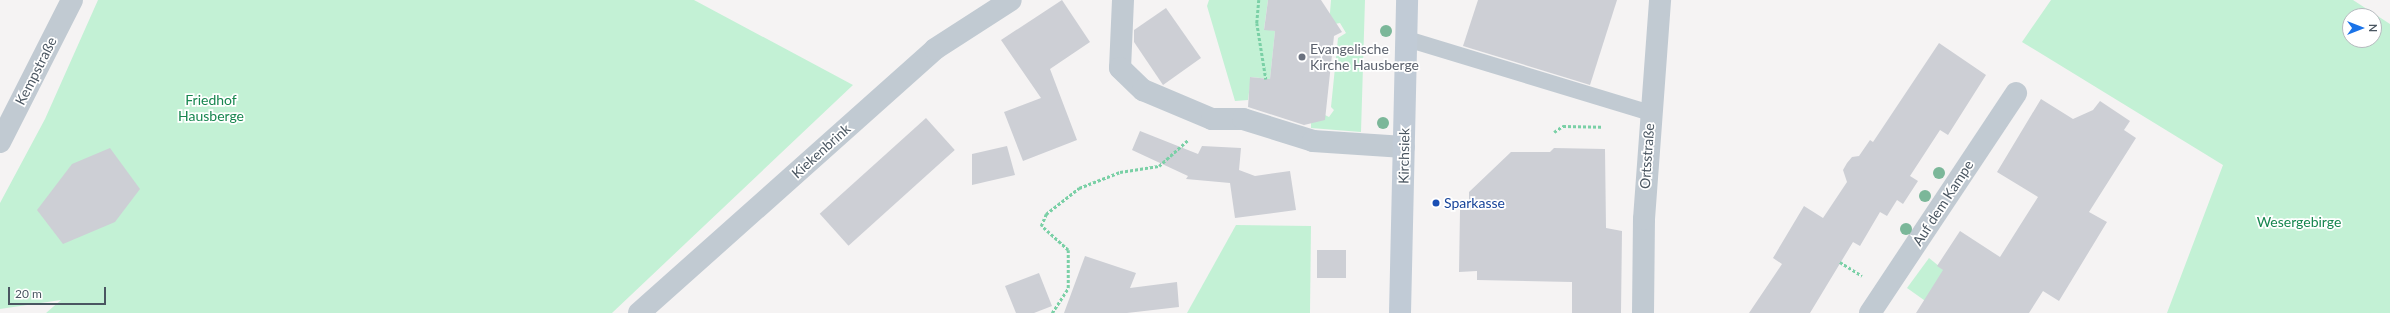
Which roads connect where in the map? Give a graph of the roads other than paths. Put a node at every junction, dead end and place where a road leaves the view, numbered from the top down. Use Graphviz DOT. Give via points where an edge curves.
graph roads {
  1 [pos="72,0"];
  2 [pos="1011,0"];
  3 [pos="1123,0"];
  4 [pos="1407,0"];
  5 [pos="1660,0"];
  6 [pos="1406,39"];
  7 [pos="2016,93"];
  8 [pos="1650,113"];
  9 [pos="0,142"];
  10 [pos="1404,146"];
  11 [pos="639,313"];
  12 [pos="1400,313"];
  13 [pos="1643,313"];
  14 [pos="1870,313"];
  1 -- 9 [label="street, Kempstraße"];
  2 -- 11 [label="street, Kiekenbrink" via="935,49"];
  3 -- 10 [label="street" via="1120,68 1143,90 1212,119 1243,119 1313,142"];
  4 -- 6 [label="main road, Kirchsiek"];
  5 -- 8 [label="street, Ortsstraße"];
  6 -- 8 [label="lane"];
  6 -- 10 [label="main road, Kirchsiek"];
  7 -- 14 [label="street, Auf dem Kampe"];
  8 -- 13 [label="street, Ortsstraße" via="1644,219"];
  10 -- 12 [label="main road, Kirchsiek"];
}
